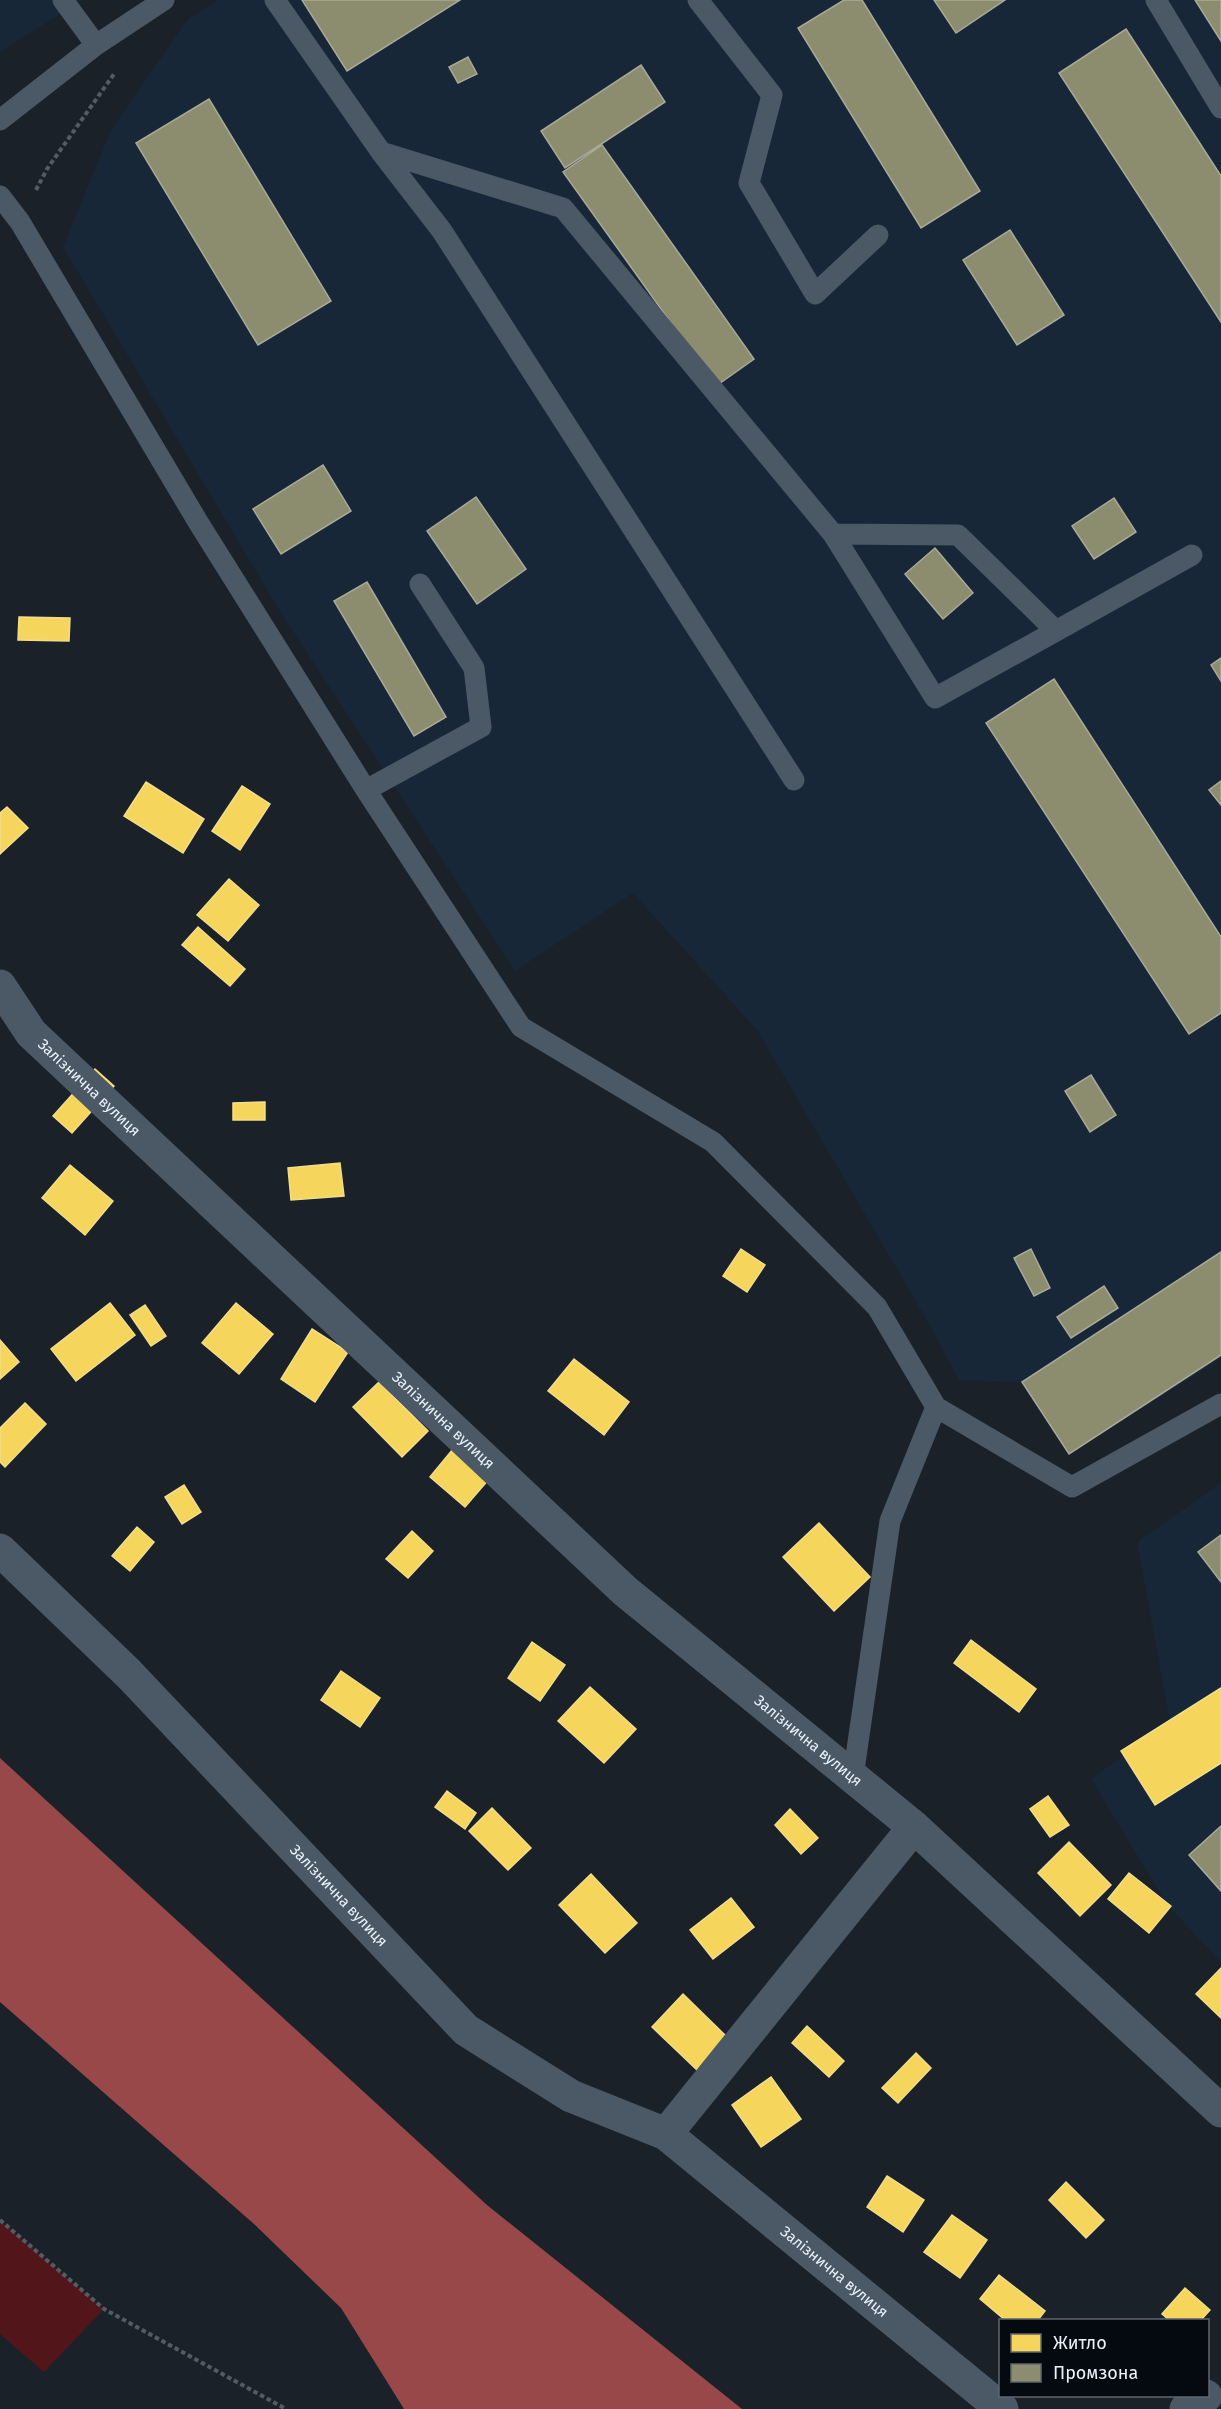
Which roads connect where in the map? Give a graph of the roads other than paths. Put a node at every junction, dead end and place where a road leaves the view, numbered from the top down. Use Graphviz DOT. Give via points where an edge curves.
graph roads {
  1 [pos="63,0"];
  2 [pos="164,0"];
  3 [pos="275,0"];
  4 [pos="698,0"];
  5 [pos="1156,0"];
  6 [pos="96,45"];
  7 [pos="1221,108"];
  8 [pos="0,120"];
  9 [pos="381,152"];
  10 [pos="0,196"];
  11 [pos="878,235"];
  12 [pos="834,534"];
  13 [pos="1192,555"];
  14 [pos="420,584"];
  15 [pos="1056,631"];
  16 [pos="794,780"];
  17 [pos="366,790"];
  18 [pos="0,986"];
  19 [pos="1221,1404"];
  20 [pos="936,1407"];
  21 [pos="0,1550"];
  22 [pos="853,1777"];
  23 [pos="914,1827"];
  24 [pos="1221,2111"];
  25 [pos="666,2134"];
  26 [pos="1204,2397"];
  27 [pos="1002,2409"];
  28 [pos="1186,2409"];
  1 -- 6 [label="lane"];
  2 -- 6 [label="lane"];
  3 -- 9 [label="lane"];
  4 -- 11 [label="lane" via="772,95 749,183 815,294"];
  5 -- 7 [label="lane"];
  6 -- 8 [label="lane"];
  9 -- 12 [label="lane" via="563,208"];
  9 -- 16 [label="lane" via="442,231"];
  10 -- 17 [label="lane" via="20,222 198,522"];
  12 -- 15 [label="lane" via="958,535"];
  12 -- 15 [label="lane" via="935,698"];
  13 -- 15 [label="lane"];
  14 -- 17 [label="lane" via="474,668 481,728"];
  17 -- 20 [label="lane" via="521,1027 713,1142 877,1307"];
  18 -- 22 [label="street, Залізнична вулиця" via="31,1033 624,1591"];
  19 -- 20 [label="lane" via="1071,1487"];
  20 -- 22 [label="lane" via="890,1521"];
  21 -- 25 [label="street, Залізнична вулиця" via="129,1674 466,2030 570,2096"];
  22 -- 23 [label="street, Залізнична вулиця"];
  23 -- 24 [label="street, Залізнична вулиця"];
  23 -- 25 [label="street"];
  25 -- 27 [label="street, Залізнична вулиця"];
  26 -- 28 [label="street"];
}
